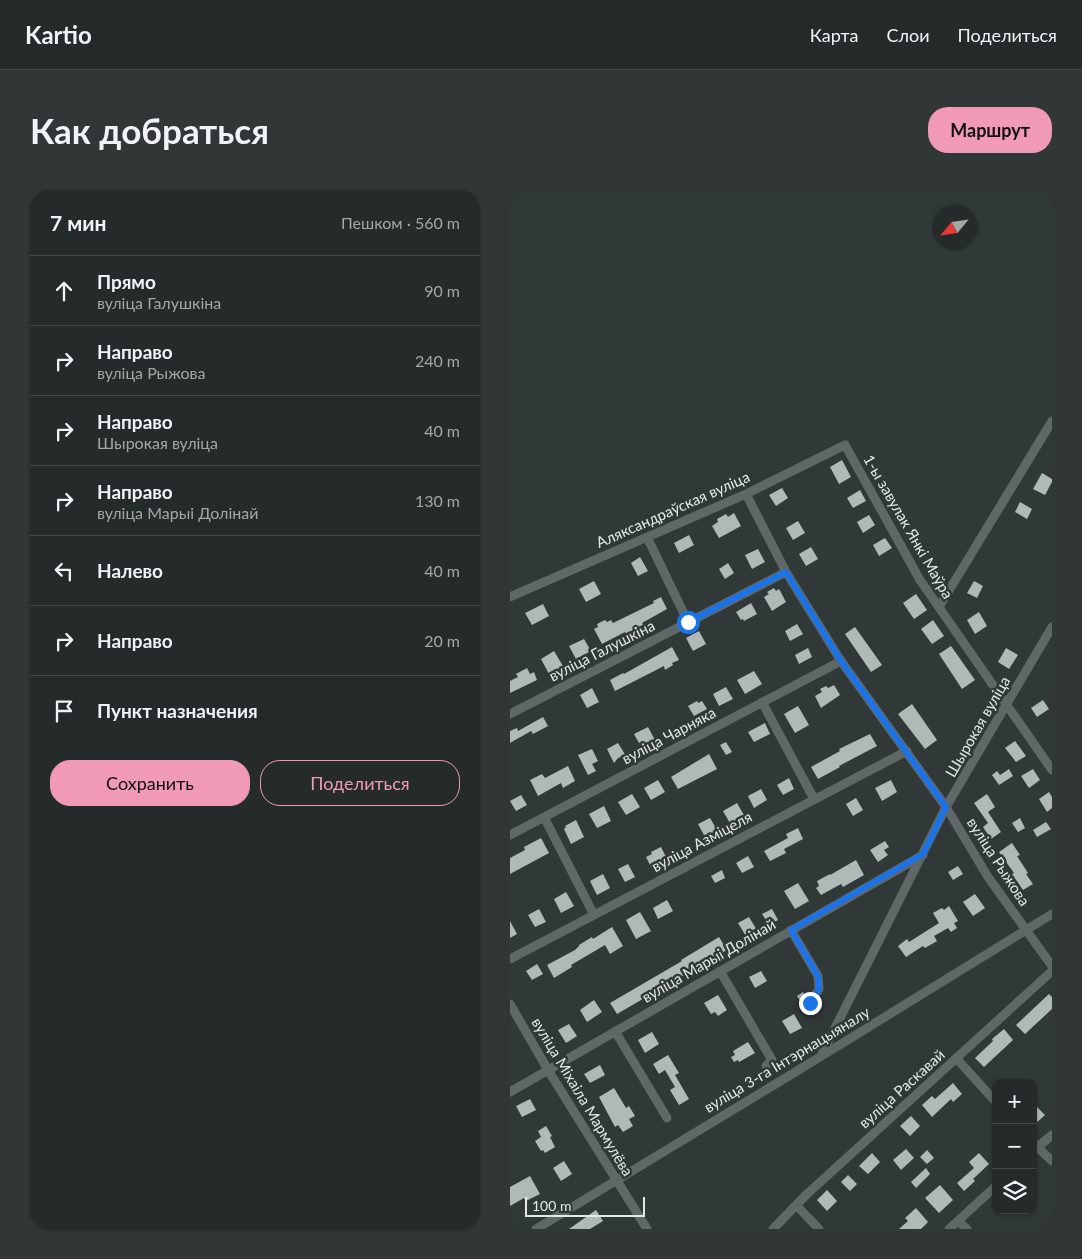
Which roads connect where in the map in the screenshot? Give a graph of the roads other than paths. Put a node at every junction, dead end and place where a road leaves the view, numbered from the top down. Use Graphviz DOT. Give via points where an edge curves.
graph roads {
  1 [pos="1052,421"];
  2 [pos="845,444"];
  3 [pos="746,494"];
  4 [pos="646,537"];
  5 [pos="786,572"];
  6 [pos="510,597"];
  7 [pos="939,607"];
  8 [pos="688,622"];
  9 [pos="1052,627"];
  10 [pos="841,661"];
  11 [pos="762,702"];
  12 [pos="1007,705"];
  13 [pos="510,714"];
  14 [pos="907,751"];
  15 [pos="1052,770"];
  16 [pos="814,799"];
  17 [pos="946,807"];
  18 [pos="544,817"];
  19 [pos="510,835"];
  20 [pos="923,854"];
  21 [pos="1052,914"];
  22 [pos="594,915"];
  23 [pos="791,930"];
  24 [pos="1026,930"];
  25 [pos="510,959"];
  26 [pos="1052,966"];
  27 [pos="720,971"];
  28 [pos="1052,971"];
  29 [pos="810,1003"];
  30 [pos="510,1004"];
  31 [pos="615,1031"];
  32 [pos="820,1057"];
  33 [pos="956,1058"];
  34 [pos="766,1066"];
  35 [pos="548,1070"];
  36 [pos="510,1092"];
  37 [pos="992,1098"];
  38 [pos="667,1118"];
  39 [pos="1052,1135"];
  40 [pos="1037,1146"];
  41 [pos="1037,1149"];
  42 [pos="1052,1161"];
  43 [pos="616,1180"];
  44 [pos="992,1190"];
  45 [pos="796,1205"];
  46 [pos="958,1221"];
  47 [pos="536,1229"];
  48 [pos="648,1229"];
  49 [pos="773,1229"];
  50 [pos="819,1229"];
  51 [pos="949,1229"];
  52 [pos="967,1229"];
  1 -- 7 [label="street"];
  2 -- 3 [label="street, Аляксандраўская вуліца"];
  2 -- 7 [label="street, 1-ы завулак Янкі Маўра" via="920,580"];
  3 -- 4 [label="street, Аляксандраўская вуліца"];
  3 -- 5 [label="street, вуліца Рыжова"];
  4 -- 6 [label="street, Аляксандраўская вуліца"];
  4 -- 8 [label="street"];
  5 -- 8 [label="street, вуліца Галушкіна"];
  5 -- 10 [label="street, вуліца Рыжова"];
  7 -- 12 [label="street, 1-ы завулак Янкі Маўра"];
  8 -- 13 [label="street, вуліца Галушкіна"];
  9 -- 12 [label="street, Шырокая вуліца"];
  10 -- 11 [label="street, вуліца Чарняка"];
  10 -- 14 [label="street, вуліца Рыжова"];
  11 -- 16 [label="street"];
  11 -- 18 [label="street, вуліца Чарняка"];
  12 -- 15 [label="street, 1-ы завулак Янкі Маўра"];
  12 -- 17 [label="street, Шырокая вуліца"];
  14 -- 16 [label="street, вуліца Азміцеля"];
  14 -- 17 [label="street, вуліца Рыжова"];
  16 -- 22 [label="street, вуліца Азміцеля"];
  17 -- 20 [label="street, Шырокая вуліца"];
  17 -- 24 [label="street, вуліца Рыжова" via="988,877"];
  18 -- 19 [label="street, вуліца Чарняка"];
  18 -- 22 [label="street"];
  20 -- 23 [label="street, вуліца Марыі Долінай"];
  20 -- 32 [label="street, Шырокая вуліца"];
  21 -- 24 [label="street, вуліца 3-га Інтэрнацыяналу"];
  22 -- 25 [label="street, вуліца Азміцеля"];
  23 -- 27 [label="street, вуліца Марыі Долінай"];
  23 -- 29 [label="street" via="818,976 819,989"];
  24 -- 26 [label="street, вуліца Рыжова"];
  24 -- 32 [label="street, вуліца 3-га Інтэрнацыяналу"];
  27 -- 31 [label="street, вуліца Марыі Долінай"];
  27 -- 34 [label="street" via="772,1060"];
  28 -- 33 [label="street, вуліца Раскавай"];
  30 -- 35 [label="street, вуліца Міхаіла Мармулёва"];
  31 -- 35 [label="street, вуліца Марыі Долінай"];
  31 -- 38 [label="street"];
  32 -- 43 [label="street, вуліца 3-га Інтэрнацыяналу"];
  33 -- 37 [label="street"];
  33 -- 45 [label="street, вуліца Раскавай"];
  35 -- 36 [label="street, вуліца Марыі Долінай"];
  35 -- 43 [label="street, вуліца Міхаіла Мармулёва"];
  39 -- 40 [label="street"];
  41 -- 42 [label="street"];
  43 -- 47 [label="street, вуліца 3-га Інтэрнацыяналу"];
  43 -- 48 [label="street, вуліца Міхаіла Мармулёва"];
  44 -- 46 [label="street"];
  45 -- 49 [label="street, вуліца Раскавай"];
  45 -- 50 [label="street"];
  46 -- 51 [label="street"];
  46 -- 52 [label="street"];
}
